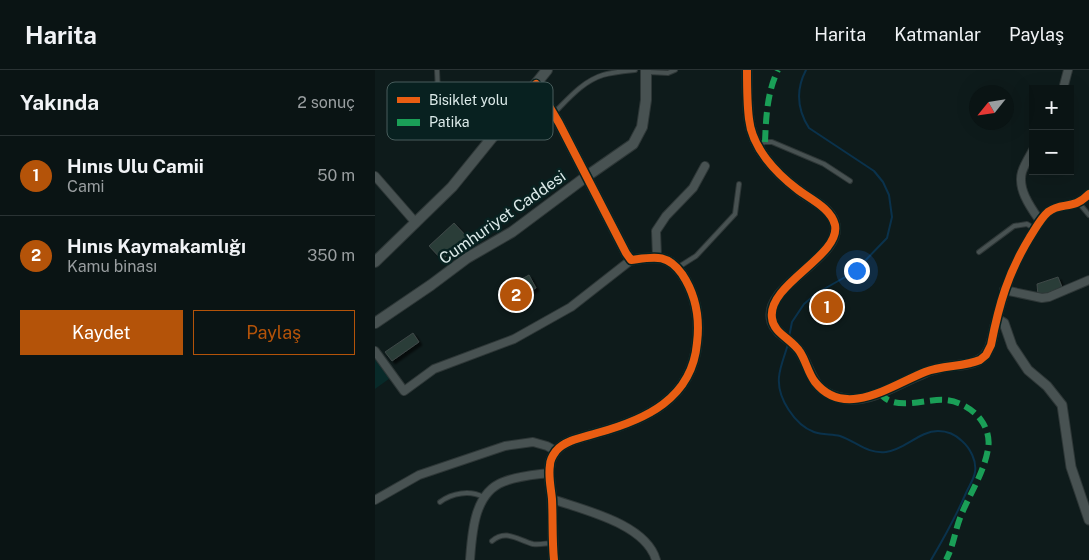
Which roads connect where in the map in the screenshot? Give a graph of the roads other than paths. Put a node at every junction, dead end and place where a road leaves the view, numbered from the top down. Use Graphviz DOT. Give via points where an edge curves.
graph roads {
  1 [pos="547,70"];
  2 [pos="635,70"];
  3 [pos="675,70"];
  4 [pos="747,70"];
  5 [pos="1068,70"];
  6 [pos="646,71"];
  7 [pos="538,82"];
  8 [pos="1064,85"];
  9 [pos="553,114"];
  10 [pos="488,140"];
  11 [pos="758,145"];
  12 [pos="1029,158"];
  13 [pos="705,166"];
  14 [pos="375,176"];
  15 [pos="587,176"];
  16 [pos="849,181"];
  17 [pos="739,184"];
  18 [pos="1089,194"];
  19 [pos="1079,203"];
  20 [pos="1089,215"];
  21 [pos="1039,221"];
  22 [pos="415,223"];
  23 [pos="1035,229"];
  24 [pos="979,252"];
  25 [pos="657,256"];
  26 [pos="631,260"];
  27 [pos="375,262"];
  28 [pos="677,268"];
  29 [pos="1089,280"];
  30 [pos="1004,290"];
  31 [pos="996,322"];
  32 [pos="375,323"];
  33 [pos="375,351"];
  34 [pos="556,451"];
  35 [pos="549,473"];
  36 [pos="483,497"];
  37 [pos="552,499"];
  38 [pos="375,500"];
  39 [pos="440,502"];
  40 [pos="1089,520"];
  41 [pos="492,541"];
  42 [pos="553,543"];
  43 [pos="470,560"];
  44 [pos="554,560"];
  45 [pos="656,560"];
  1 -- 7 [label="main road"];
  2 -- 9 [label="lane" via="595,78 579,88"];
  3 -- 6 [label="lane" via="668,73"];
  4 -- 11 [label="street" via="749,120"];
  5 -- 8 [label="street"];
  6 -- 15 [label="main road, Cumhuriyet Caddesi" via="642,127 633,144"];
  9 -- 15 [label="street"];
  10 -- 22 [label="main road" via="456,182"];
  11 -- 16 [label="lane" via="772,142 824,164"];
  11 -- 31 [label="street" via="776,170 830,214 835,226 827,248 787,287 771,312 776,330 801,353 809,374 829,395 840,399 863,399 939,368 980,360 991,345"];
  12 -- 21 [label="street" via="1021,183"];
  13 -- 25 [label="street" via="693,188 656,231"];
  14 -- 22 [label="street"];
  15 -- 26 [label="street"];
  15 -- 32 [label="main road, Cumhuriyet Caddesi" via="512,232 467,258"];
  17 -- 28 [label="lane" via="735,214 696,256"];
  18 -- 19 [label="street"];
  19 -- 20 [label="lane"];
  19 -- 21 [label="street" via="1057,207"];
  21 -- 23 [label="street"];
  22 -- 27 [label="main road"];
  23 -- 24 [label="lane" via="1027,224 1014,226"];
  23 -- 30 [label="street" via="1017,258"];
  25 -- 26 [label="street"];
  25 -- 28 [label="street"];
  26 -- 33 [label="street" via="571,307 514,339 434,369 404,391"];
  28 -- 34 [label="street" via="690,290 698,319 697,350 687,377 670,400 649,415 582,438"];
  29 -- 30 [label="street" via="1042,298"];
  30 -- 31 [label="street"];
  31 -- 40 [label="street" via="1003,323 1012,346 1028,370 1062,405 1071,467"];
  34 -- 35 [label="street"];
  34 -- 38 [label="street" via="533,442 505,446 427,472"];
  35 -- 36 [label="street" via="502,482"];
  35 -- 37 [label="street"];
  36 -- 39 [label="lane" via="471,493 452,495"];
  36 -- 43 [label="street"];
  37 -- 42 [label="street"];
  37 -- 45 [label="street" via="614,521 638,534 651,547"];
  41 -- 42 [label="lane" via="507,535 534,544"];
  42 -- 44 [label="street"];
}
